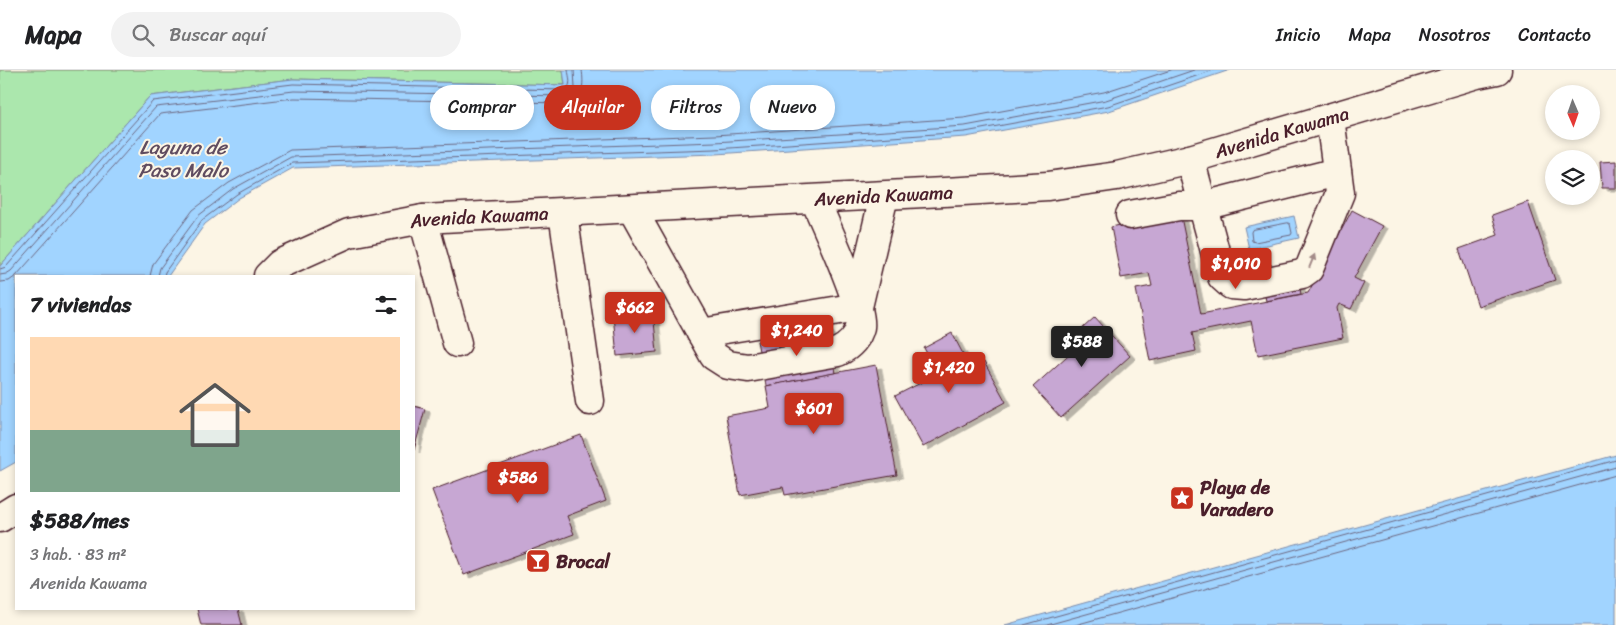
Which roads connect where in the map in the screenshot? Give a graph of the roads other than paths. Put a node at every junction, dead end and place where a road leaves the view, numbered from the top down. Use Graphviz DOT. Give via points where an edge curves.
graph roads {
  1 [pos="1497,70"];
  2 [pos="1330,118"];
  3 [pos="1190,160"];
  4 [pos="1337,172"];
  5 [pos="884,196"];
  6 [pos="816,200"];
  7 [pos="1203,206"];
  8 [pos="632,209"];
  9 [pos="563,213"];
  10 [pos="1130,215"];
  11 [pos="423,219"];
  12 [pos="269,275"];
  13 [pos="858,307"];
  14 [pos="701,332"];
  15 [pos="457,343"];
  16 [pos="590,400"];
  17 [pos="15,509"];
  18 [pos="0,518"];
  1 -- 2 [label="main road, Avenida Kawama"];
  2 -- 3 [label="main road, Avenida Kawama"];
  2 -- 4 [label="main road"];
  3 -- 5 [label="main road, Avenida Kawama" via="1118,176 1048,186"];
  3 -- 7 [label="main road"];
  4 -- 7 [label="main road"];
  7 -- 4 [label="main road, one-way" via="1222,277 1231,285 1244,286 1302,274 1309,269 1340,193"];
  5 -- 6 [label="main road, Avenida Kawama"];
  5 -- 13 [label="main road"];
  6 -- 8 [label="main road, Avenida Kawama"];
  6 -- 13 [label="main road"];
  7 -- 10 [label="main road" via="1179,206"];
  8 -- 9 [label="main road, Avenida Kawama"];
  8 -- 14 [label="main road"];
  9 -- 11 [label="main road, Avenida Kawama"];
  9 -- 16 [label="main road"];
  11 -- 12 [label="main road, Avenida Kawama" via="349,234 280,264"];
  11 -- 15 [label="main road"];
  13 -- 14 [label="main road"];
  13 -- 14 [label="main road" via="860,326 855,340 838,352 748,368 728,365 714,356"];
  17 -- 18 [label="main road"];
}
